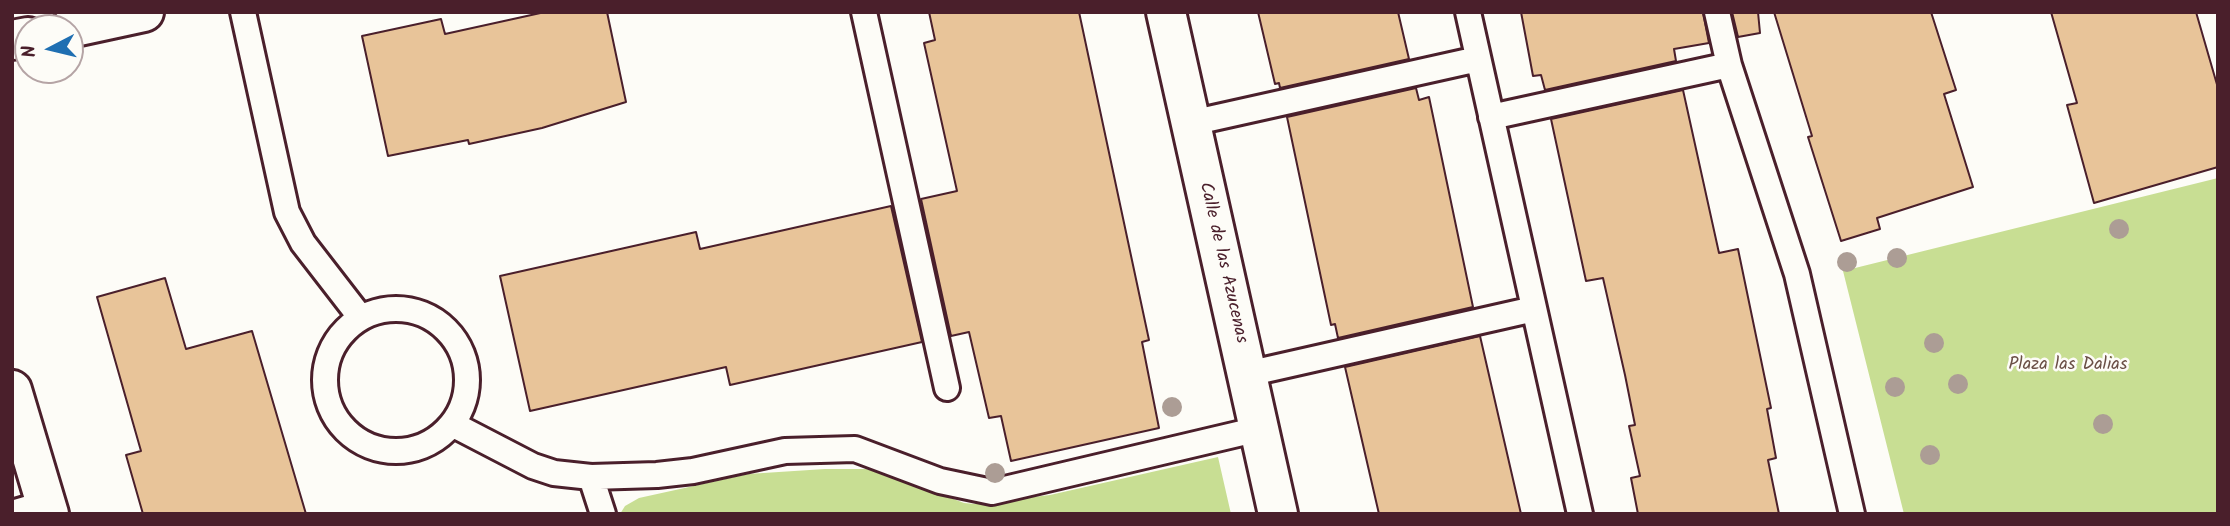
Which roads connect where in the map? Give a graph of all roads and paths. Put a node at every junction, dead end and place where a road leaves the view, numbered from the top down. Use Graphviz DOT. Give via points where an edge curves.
graph roads {
  1 [pos="144,12"];
  2 [pos="243,12"];
  3 [pos="864,12"];
  4 [pos="1166,12"];
  5 [pos="1468,12"];
  6 [pos="1717,12"];
  7 [pos="84,25"];
  8 [pos="1478,59"];
  9 [pos="1729,65"];
  10 [pos="1492,117"];
  11 [pos="1191,123"];
  12 [pos="1534,309"];
  13 [pos="361,318"];
  14 [pos="1247,374"];
  15 [pos="947,388"];
  16 [pos="12,390"];
  17 [pos="452,424"];
  18 [pos="1259,429"];
  19 [pos="591,477"];
  20 [pos="36,510"];
  21 [pos="603,514"];
  22 [pos="1279,514"];
  23 [pos="1580,514"];
  24 [pos="1852,514"];
  1 -- 7 [label="street"];
  2 -- 13 [label="lane" via="287,212 303,243"];
  3 -- 15 [label="lane"];
  4 -- 11 [label="street, Calle de las Azucenas"];
  5 -- 8 [label="lane"];
  6 -- 9 [label="lane"];
  8 -- 10 [label="lane"];
  8 -- 11 [label="lane"];
  9 -- 10 [label="lane"];
  9 -- 24 [label="lane" via="1797,274"];
  10 -- 12 [label="lane"];
  11 -- 14 [label="street, Calle de las Azucenas"];
  12 -- 14 [label="lane"];
  12 -- 23 [label="lane"];
  13 -- 17 [label="lane" via="387,309 415,311 440,324 458,344 467,371 465,399"];
  13 -- 17 [label="lane" via="341,334 329,357 325,383 331,408 345,430 389,452 435,440"];
  14 -- 18 [label="street, Calle de las Azucenas"];
  16 -- 20 [label="street"];
  17 -- 19 [label="lane" via="533,466"];
  18 -- 19 [label="lane" via="992,492 940,481 856,449 785,452 657,475"];
  18 -- 22 [label="street, Calle de las Azucenas"];
  19 -- 21 [label="lane"];
}
